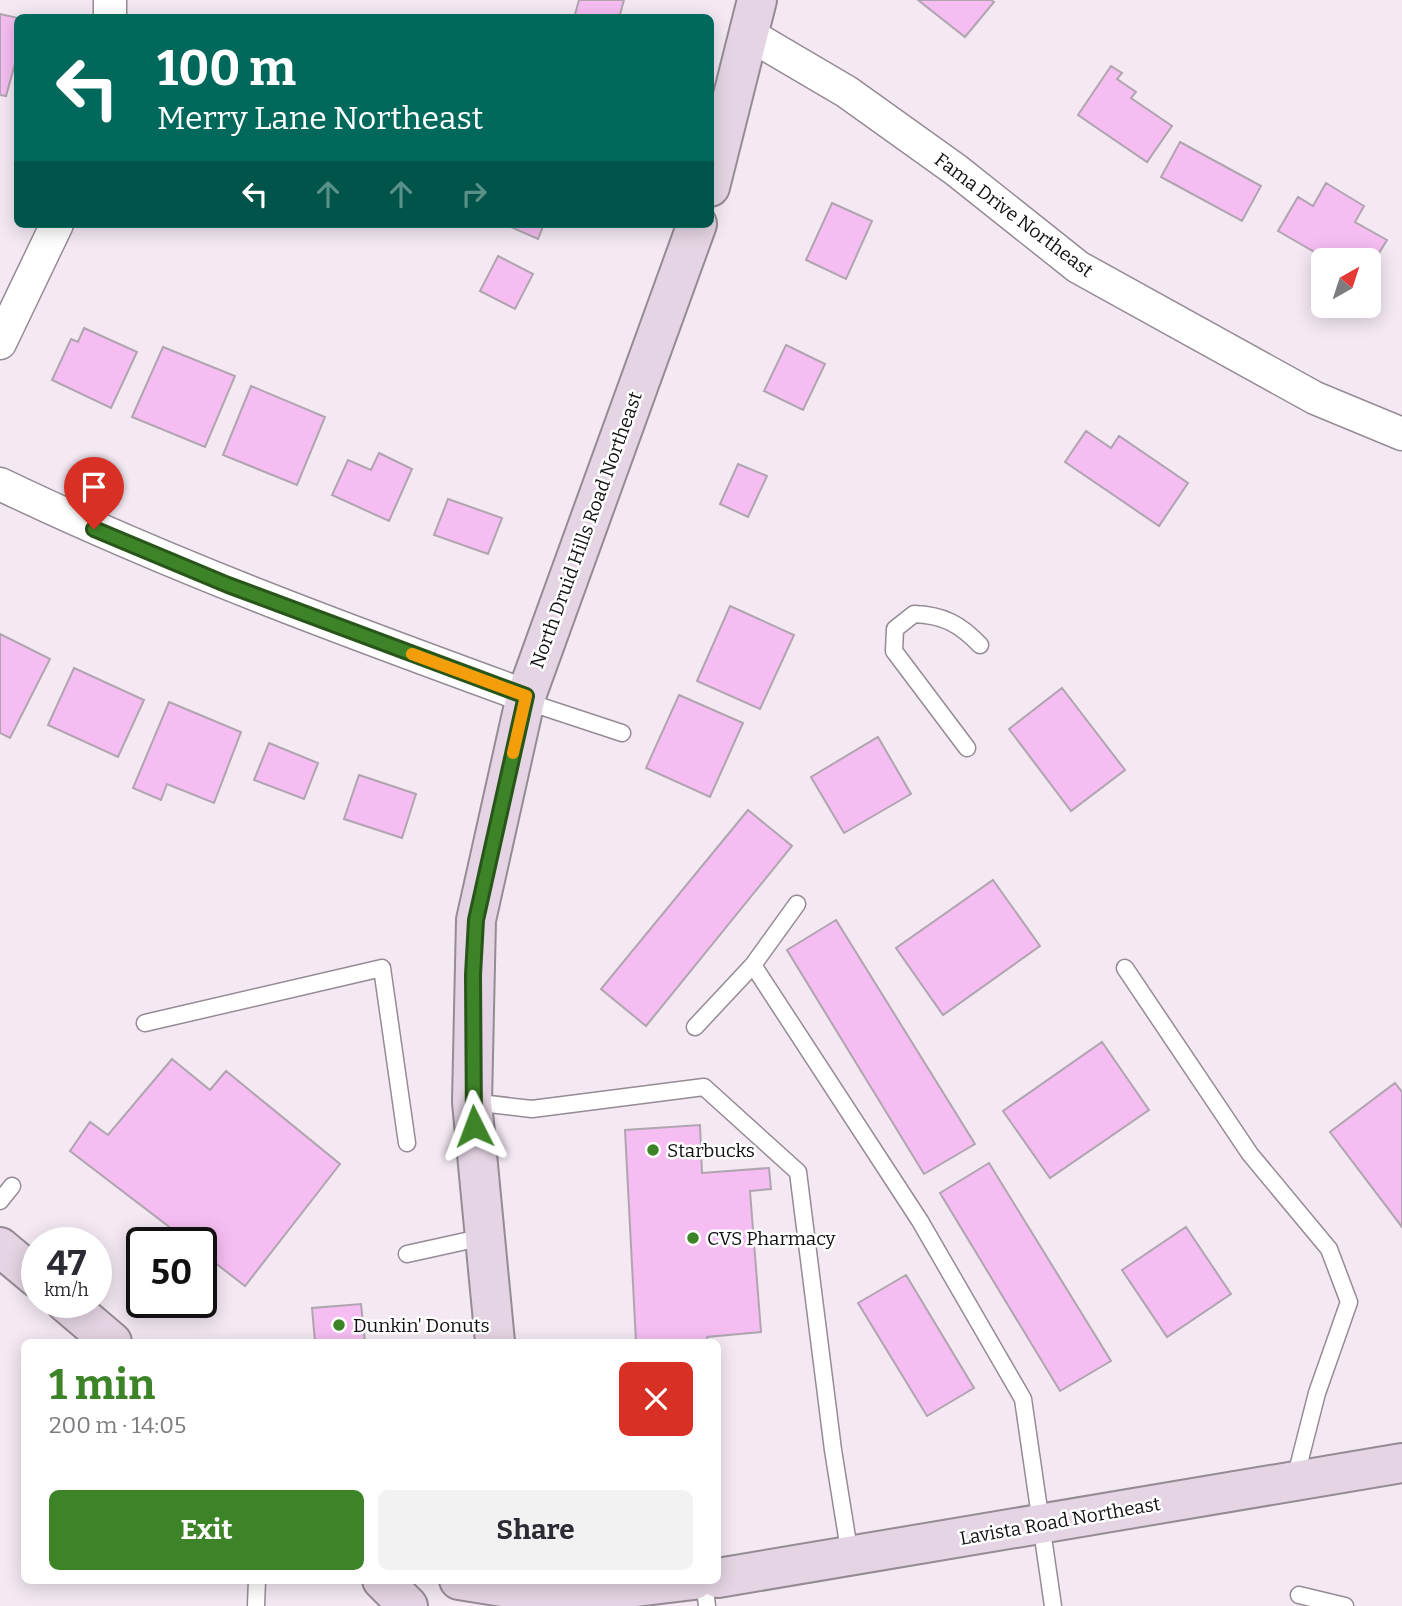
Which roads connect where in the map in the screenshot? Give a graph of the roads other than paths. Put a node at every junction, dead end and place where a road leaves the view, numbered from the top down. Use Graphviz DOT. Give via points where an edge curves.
graph roads {
  1 [pos="753,17"];
  2 [pos="714,171"];
  3 [pos="55,228"];
  4 [pos="696,228"];
  5 [pos="0,343"];
  6 [pos="1402,433"];
  7 [pos="0,484"];
  8 [pos="980,645"];
  9 [pos="525,699"];
  10 [pos="622,733"];
  11 [pos="967,748"];
  12 [pos="797,904"];
  13 [pos="753,965"];
  14 [pos="1125,968"];
  15 [pos="145,1023"];
  16 [pos="695,1027"];
  17 [pos="472,1102"];
  18 [pos="407,1143"];
  19 [pos="12,1186"];
  20 [pos="0,1201"];
  21 [pos="484,1237"];
  22 [pos="0,1247"];
  23 [pos="407,1254"];
  24 [pos="21,1265"];
  25 [pos="84,1318"];
  26 [pos="108,1339"];
  27 [pos="495,1339"];
  28 [pos="1402,1463"];
  29 [pos="1294,1481"];
  30 [pos="1040,1524"];
  31 [pos="850,1556"];
  32 [pos="721,1578"];
  33 [pos="257,1584"];
  34 [pos="386,1584"];
  35 [pos="480,1584"];
  36 [pos="660,1584"];
  37 [pos="704,1584"];
  38 [pos="521,1592"];
  39 [pos="1299,1595"];
  40 [pos="256,1606"];
  41 [pos="408,1606"];
  42 [pos="707,1606"];
  43 [pos="1053,1606"];
  44 [pos="1345,1606"];
  1 -- 2 [label="main road"];
  1 -- 6 [label="street, Fama Drive Northeast" via="1078,267 1315,398"];
  3 -- 5 [label="street"];
  4 -- 9 [label="main road, North Druid Hills Road Northeast"];
  7 -- 9 [label="street" via="228,585"];
  8 -- 11 [label="lane" via="964,628 937,615 914,614 895,629 894,651"];
  9 -- 10 [label="lane"];
  9 -- 17 [label="main road, North Druid Hills Road Northeast" via="476,920"];
  12 -- 13 [label="lane"];
  13 -- 16 [label="lane"];
  13 -- 30 [label="lane" via="920,1221 1023,1399"];
  14 -- 29 [label="lane" via="1250,1154 1329,1249 1349,1303 1317,1393"];
  15 -- 18 [label="lane" via="382,968"];
  17 -- 21 [label="main road, North Druid Hills Road Northeast"];
  17 -- 31 [label="lane" via="532,1109 704,1087 798,1172"];
  19 -- 20 [label="lane"];
  21 -- 23 [label="lane"];
  21 -- 27 [label="main road, North Druid Hills Road Northeast"];
  22 -- 24 [label="main road"];
  25 -- 26 [label="main road"];
  28 -- 29 [label="main road, Lavista Road Northeast"];
  29 -- 30 [label="main road, Lavista Road Northeast"];
  30 -- 31 [label="main road, Lavista Road Northeast"];
  30 -- 43 [label="lane"];
  31 -- 32 [label="main road, Lavista Road Northeast"];
  33 -- 40 [label="lane"];
  34 -- 41 [label="main road"];
  35 -- 38 [label="main road"];
  36 -- 38 [label="main road" via="559,1596"];
  37 -- 42 [label="lane"];
  39 -- 44 [label="lane"];
}
